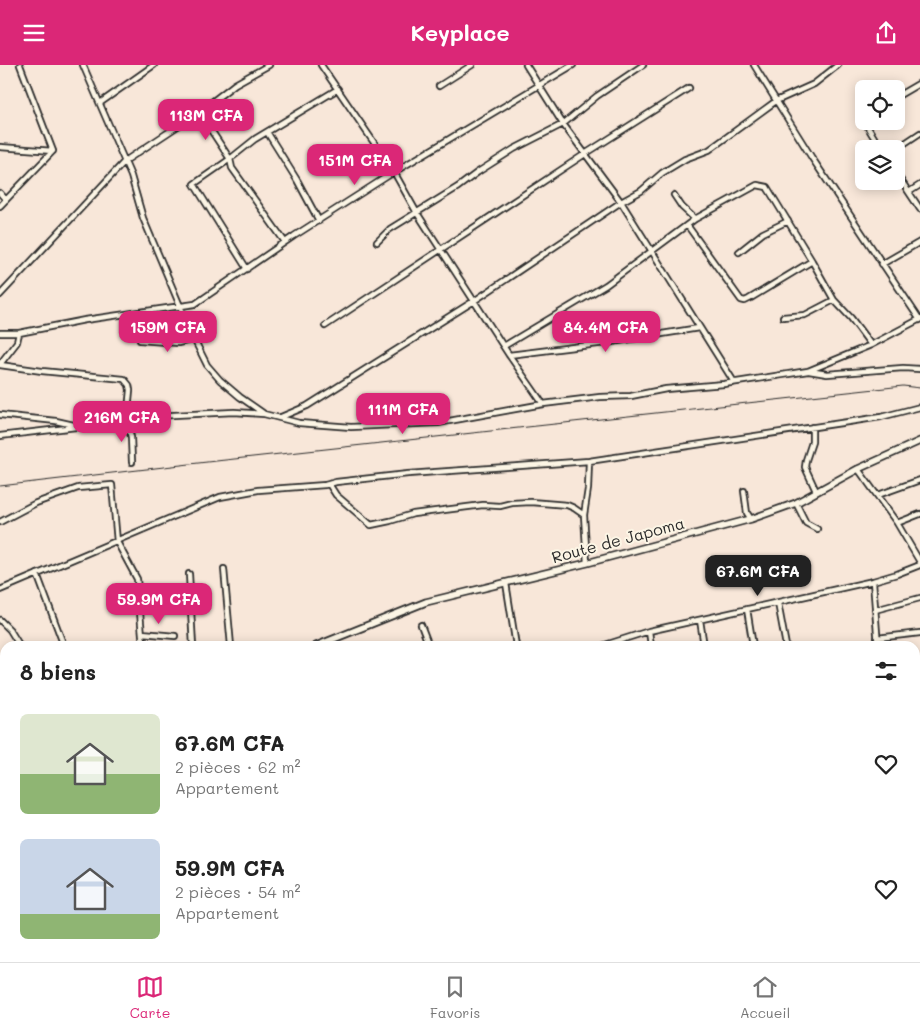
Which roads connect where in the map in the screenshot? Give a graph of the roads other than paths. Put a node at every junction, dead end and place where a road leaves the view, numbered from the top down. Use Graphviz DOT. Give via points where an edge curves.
graph roads {
  1 [pos="20,65"];
  2 [pos="84,65"];
  3 [pos="269,65"];
  4 [pos="321,65"];
  5 [pos="472,65"];
  6 [pos="526,65"];
  7 [pos="574,65"];
  8 [pos="643,65"];
  9 [pos="754,65"];
  10 [pos="838,65"];
  11 [pos="152,66"];
  12 [pos="920,83"];
  13 [pos="439,86"];
  14 [pos="539,86"];
  15 [pos="689,88"];
  16 [pos="338,89"];
  17 [pos="905,92"];
  18 [pos="776,101"];
  19 [pos="100,103"];
  20 [pos="199,112"];
  21 [pos="563,124"];
  22 [pos="267,132"];
  23 [pos="920,133"];
  24 [pos="905,143"];
  25 [pos="0,147"];
  26 [pos="53,151"];
  27 [pos="585,154"];
  28 [pos="230,159"];
  29 [pos="125,161"];
  30 [pos="394,171"];
  31 [pos="920,185"];
  32 [pos="905,186"];
  33 [pos="909,192"];
  34 [pos="0,193"];
  35 [pos="674,195"];
  36 [pos="6,200"];
  37 [pos="620,202"];
  38 [pos="0,206"];
  39 [pos="920,209"];
  40 [pos="417,213"];
  41 [pos="695,219"];
  42 [pos="319,221"];
  43 [pos="788,221"];
  44 [pos="686,225"];
  45 [pos="920,241"];
  46 [pos="285,242"];
  47 [pos="377,242"];
  48 [pos="441,249"];
  49 [pos="652,252"];
  50 [pos="739,253"];
  51 [pos="812,261"];
  52 [pos="882,264"];
  53 [pos="247,269"];
  54 [pos="0,295"];
  55 [pos="834,300"];
  56 [pos="474,301"];
  57 [pos="181,308"];
  58 [pos="783,317"];
  59 [pos="920,320"];
  60 [pos="324,326"];
  61 [pos="699,328"];
  62 [pos="0,333"];
  63 [pos="19,333"];
  64 [pos="194,339"];
  65 [pos="140,341"];
  66 [pos="871,345"];
  67 [pos="504,346"];
  68 [pos="509,355"];
  69 [pos="0,365"];
  70 [pos="920,369"];
  71 [pos="808,371"];
  72 [pos="734,382"];
  73 [pos="543,404"];
  74 [pos="920,407"];
  75 [pos="264,413"];
  76 [pos="0,415"];
  77 [pos="280,417"];
  78 [pos="127,421"];
  79 [pos="80,427"];
  80 [pos="812,427"];
  81 [pos="0,436"];
  82 [pos="920,441"];
  83 [pos="589,461"];
  84 [pos="132,462"];
  85 [pos="858,469"];
  86 [pos="920,479"];
  87 [pos="329,484"];
  88 [pos="744,491"];
  89 [pos="816,491"];
  90 [pos="878,495"];
  91 [pos="796,503"];
  92 [pos="920,514"];
  93 [pos="584,515"];
  94 [pos="751,519"];
  95 [pos="0,522"];
  96 [pos="897,523"];
  97 [pos="817,529"];
  98 [pos="117,542"];
  99 [pos="587,563"];
  100 [pos="920,563"];
  101 [pos="224,569"];
  102 [pos="189,574"];
  103 [pos="37,575"];
  104 [pos="873,581"];
  105 [pos="506,583"];
  106 [pos="0,590"];
  107 [pos="920,598"];
  108 [pos="778,603"];
  109 [pos="747,609"];
  110 [pos="875,610"];
  111 [pos="0,620"];
  112 [pos="700,620"];
  113 [pos="421,625"];
  114 [pos="649,631"];
  115 [pos="142,633"];
  116 [pos="920,633"];
  117 [pos="175,635"];
  118 [pos="877,638"];
  119 [pos="17,641"];
  120 [pos="62,641"];
  121 [pos="143,641"];
  122 [pos="193,641"];
  123 [pos="231,641"];
  124 [pos="329,641"];
  125 [pos="427,641"];
  126 [pos="515,641"];
  127 [pos="620,641"];
  128 [pos="651,641"];
  129 [pos="703,641"];
  130 [pos="752,641"];
  131 [pos="785,641"];
  132 [pos="877,641"];
  1 -- 26 [label="street"];
  2 -- 19 [label="street"];
  3 -- 20 [label="street"];
  4 -- 16 [label="street"];
  5 -- 13 [label="street"];
  6 -- 14 [label="street"];
  7 -- 14 [label="street"];
  8 -- 21 [label="street"];
  9 -- 18 [label="street"];
  10 -- 18 [label="street" via="814,84"];
  11 -- 19 [label="street"];
  12 -- 17 [label="street"];
  14 -- 21 [label="street"];
  14 -- 30 [label="street"];
  15 -- 27 [label="street"];
  16 -- 22 [label="street"];
  16 -- 30 [label="street"];
  18 -- 37 [label="street" via="709,150 677,164"];
  18 -- 52 [label="street"];
  19 -- 29 [label="street"];
  20 -- 28 [label="street"];
  20 -- 29 [label="street"];
  21 -- 27 [label="street"];
  21 -- 40 [label="street" via="514,149"];
  22 -- 28 [label="street"];
  22 -- 42 [label="street"];
  23 -- 24 [label="street"];
  25 -- 26 [label="street"];
  26 -- 36 [label="street"];
  27 -- 37 [label="street"];
  27 -- 48 [label="street"];
  28 -- 46 [label="street" via="232,168"];
  28 -- 53 [label="street" via="194,185"];
  29 -- 54 [label="street"];
  29 -- 57 [label="street" via="143,219"];
  30 -- 40 [label="street"];
  30 -- 42 [label="street"];
  31 -- 33 [label="street"];
  32 -- 33 [label="street"];
  33 -- 39 [label="street"];
  34 -- 36 [label="street"];
  35 -- 41 [label="street"];
  36 -- 38 [label="street"];
  37 -- 49 [label="street"];
  37 -- 56 [label="street"];
  40 -- 47 [label="street" via="390,229"];
  40 -- 48 [label="street"];
  41 -- 43 [label="street" via="757,185 767,187"];
  41 -- 44 [label="street"];
  42 -- 46 [label="street"];
  43 -- 50 [label="street" via="763,233"];
  43 -- 51 [label="street"];
  44 -- 49 [label="street"];
  44 -- 51 [label="street" via="741,300 749,299"];
  45 -- 52 [label="street"];
  46 -- 53 [label="street"];
  48 -- 56 [label="street"];
  48 -- 60 [label="street"];
  49 -- 61 [label="street"];
  49 -- 67 [label="street" via="606,285"];
  51 -- 55 [label="street"];
  52 -- 59 [label="street"];
  53 -- 57 [label="street" via="195,305"];
  55 -- 58 [label="street" via="805,315"];
  55 -- 66 [label="street"];
  56 -- 67 [label="street"];
  56 -- 77 [label="street" via="307,407"];
  57 -- 63 [label="street" via="85,320"];
  57 -- 64 [label="street"];
  59 -- 66 [label="street"];
  61 -- 68 [label="street"];
  61 -- 72 [label="street"];
  62 -- 63 [label="street"];
  63 -- 69 [label="street" via="17,342"];
  64 -- 65 [label="street" via="178,343"];
  64 -- 75 [label="street" via="212,371 240,397"];
  66 -- 71 [label="street"];
  67 -- 68 [label="street"];
  68 -- 73 [label="street"];
  69 -- 78 [label="street" via="124,379 130,390"];
  70 -- 71 [label="street" via="827,374"];
  71 -- 72 [label="street"];
  72 -- 73 [label="street"];
  73 -- 77 [label="street" via="438,423 383,427 312,425"];
  74 -- 80 [label="street" via="881,417"];
  75 -- 77 [label="street"];
  75 -- 78 [label="street" via="159,416"];
  76 -- 79 [label="street"];
  78 -- 79 [label="street"];
  78 -- 84 [label="street" via="132,437"];
  79 -- 81 [label="street"];
  80 -- 83 [label="street"];
  80 -- 89 [label="street" via="812,443 805,467"];
  82 -- 85 [label="street, Route de Japoma"];
  83 -- 87 [label="street" via="435,471"];
  83 -- 93 [label="street"];
  85 -- 89 [label="street, Route de Japoma"];
  85 -- 90 [label="street"];
  86 -- 90 [label="street"];
  87 -- 93 [label="street" via="333,492 371,525 413,514 531,502 567,505"];
  87 -- 98 [label="street" via="220,497"];
  88 -- 94 [label="street"];
  89 -- 91 [label="street, Route de Japoma"];
  90 -- 96 [label="street"];
  91 -- 94 [label="street, Route de Japoma"];
  91 -- 97 [label="street" via="806,523"];
  92 -- 96 [label="street"];
  93 -- 99 [label="street"];
  94 -- 99 [label="street, Route de Japoma"];
  95 -- 98 [label="street" via="36,503 78,488 112,485"];
  96 -- 100 [label="street"];
  98 -- 103 [label="street"];
  98 -- 115 [label="street" via="137,579"];
  99 -- 105 [label="street, Route de Japoma"];
  100 -- 104 [label="street"];
  101 -- 123 [label="street"];
  102 -- 122 [label="street"];
  103 -- 106 [label="street"];
  103 -- 120 [label="street"];
  104 -- 108 [label="street"];
  104 -- 110 [label="street"];
  105 -- 124 [label="street, Route de Japoma" via="426,603"];
  105 -- 126 [label="street"];
  107 -- 110 [label="street"];
  108 -- 109 [label="street"];
  108 -- 131 [label="street"];
  109 -- 112 [label="street"];
  109 -- 130 [label="street"];
  110 -- 118 [label="street"];
  111 -- 119 [label="street"];
  112 -- 114 [label="street"];
  112 -- 129 [label="street"];
  113 -- 125 [label="street"];
  114 -- 127 [label="street"];
  114 -- 128 [label="street"];
  115 -- 117 [label="street"];
  115 -- 121 [label="street"];
  116 -- 118 [label="street"];
  118 -- 132 [label="street"];
}
